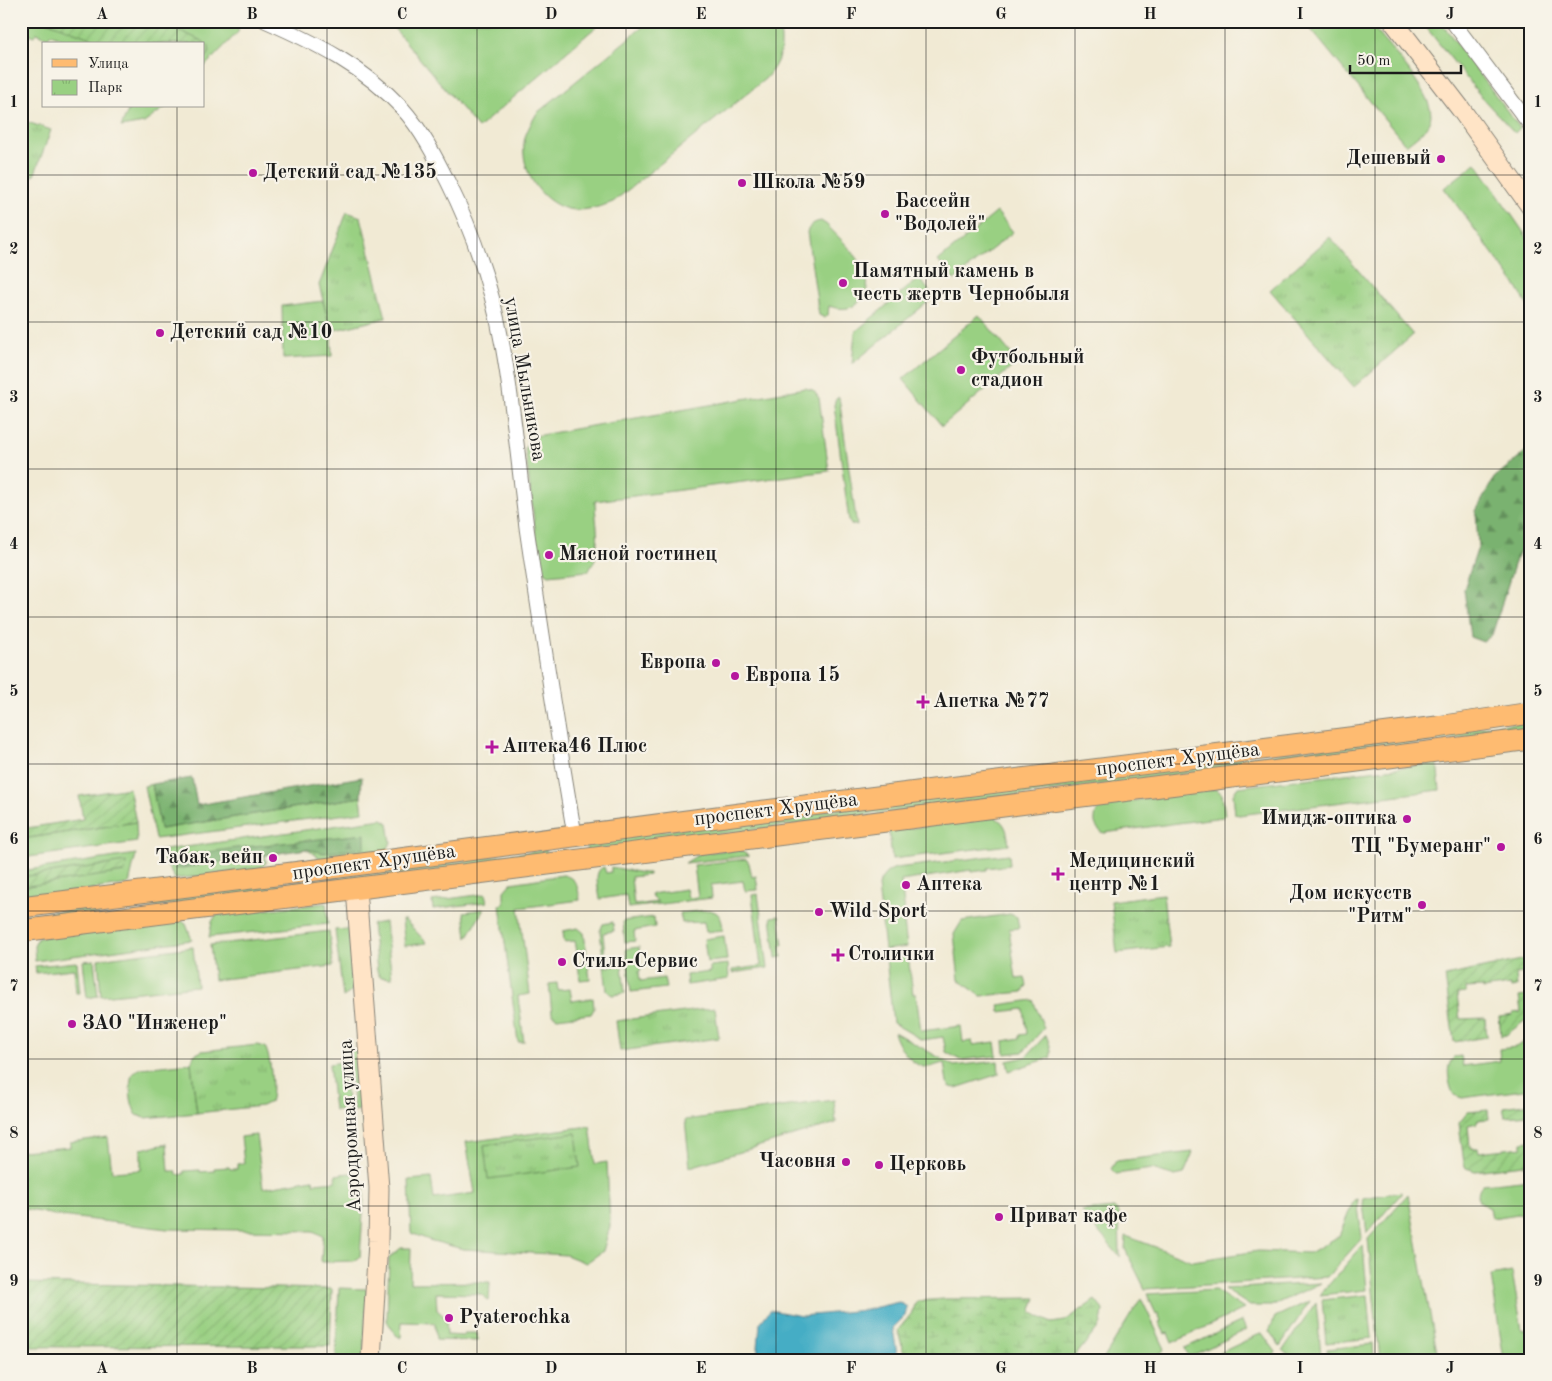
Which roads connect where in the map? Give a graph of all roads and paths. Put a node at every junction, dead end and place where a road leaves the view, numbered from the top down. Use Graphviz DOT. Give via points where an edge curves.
graph roads {
  1 [pos="266,21"];
  2 [pos="1393,21"];
  3 [pos="1452,21"];
  4 [pos="1531,126"];
  5 [pos="1531,207"];
  6 [pos="1531,713"];
  7 [pos="1531,740"];
  8 [pos="575,837"];
  9 [pos="581,860"];
  10 [pos="356,889"];
  11 [pos="21,907"];
  12 [pos="21,931"];
  13 [pos="371,1360"];
  1 -- 8 [label="street, улица Мыльникова" via="299,35 353,66 403,109 435,157 469,227 503,347 557,738"];
  2 -- 5 [label="street"];
  3 -- 4 [label="street"];
  6 -- 8 [label="main road, проспект Хрущёва"];
  7 -- 9 [label="main road, проспект Хрущёва"];
  8 -- 9 [label="main road"];
  8 -- 11 [label="main road, проспект Хрущёва"];
  9 -- 10 [label="main road, проспект Хрущёва"];
  10 -- 12 [label="main road, проспект Хрущёва"];
  10 -- 13 [label="street, Аэродромная улица" via="379,1188"];
}
